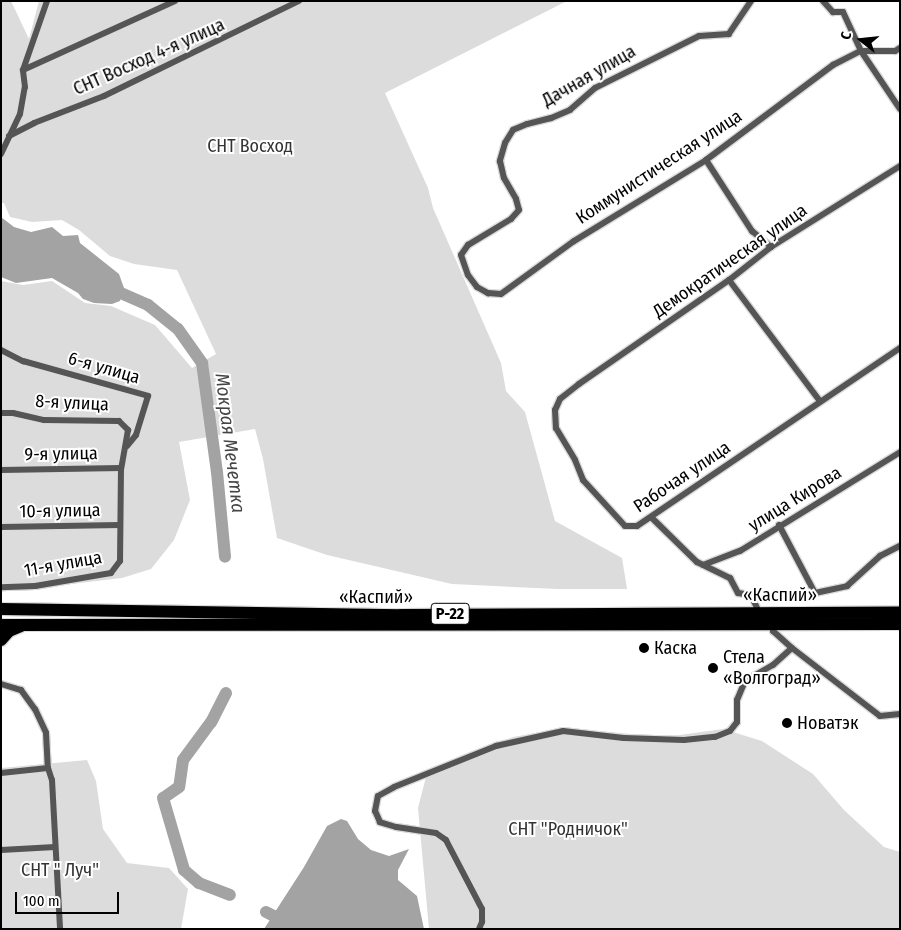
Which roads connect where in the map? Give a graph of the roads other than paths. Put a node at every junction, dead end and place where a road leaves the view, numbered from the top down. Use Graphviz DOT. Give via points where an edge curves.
graph roads {
  1 [pos="47,1"];
  2 [pos="175,1"];
  3 [pos="299,1"];
  4 [pos="751,1"];
  5 [pos="823,1"];
  6 [pos="900,48"];
  7 [pos="860,51"];
  8 [pos="22,70"];
  9 [pos="900,109"];
  10 [pos="9,136"];
  11 [pos="1,154"];
  12 [pos="706,160"];
  13 [pos="900,166"];
  14 [pos="771,247"];
  15 [pos="468,274"];
  16 [pos="728,280"];
  17 [pos="900,348"];
  18 [pos="1,350"];
  19 [pos="579,384"];
  20 [pos="820,401"];
  21 [pos="1,413"];
  22 [pos="127,446"];
  23 [pos="900,452"];
  24 [pos="121,468"];
  25 [pos="1,470"];
  26 [pos="652,518"];
  27 [pos="120,525"];
  28 [pos="779,525"];
  29 [pos="1,527"];
  30 [pos="900,546"];
  31 [pos="703,565"];
  32 [pos="1,587"];
  33 [pos="1,609"];
  34 [pos="900,612"];
  35 [pos="766,624"];
  36 [pos="900,624"];
  37 [pos="1,625"];
  38 [pos="22,625"];
  39 [pos="1,640"];
  40 [pos="792,648"];
  41 [pos="1,684"];
  42 [pos="900,714"];
  43 [pos="48,768"];
  44 [pos="1,772"];
  45 [pos="55,847"];
  46 [pos="1,850"];
  47 [pos="60,929"];
  48 [pos="479,929"];
  1 -- 8 [label="street"];
  2 -- 8 [label="street"];
  3 -- 10 [label="street, СНТ Восход 4-я улица" via="112,92"];
  4 -- 15 [label="street, Дачная улица" via="729,34 699,36 594,88 570,110 513,130 505,142 500,161 519,210 511,219 468,245 462,255"];
  5 -- 7 [label="street" via="833,12 843,12"];
  6 -- 7 [label="street, Коммунистическая улица" via="895,51"];
  7 -- 9 [label="street"];
  7 -- 12 [label="street, Коммунистическая улица" via="833,65"];
  8 -- 10 [label="street" via="25,87 22,105"];
  10 -- 11 [label="street"];
  12 -- 14 [label="street" via="752,231"];
  12 -- 15 [label="street, Коммунистическая улица" via="574,241 501,294 488,293 477,287"];
  13 -- 14 [label="street, Демократическая улица"];
  14 -- 16 [label="street, Демократическая улица"];
  16 -- 19 [label="street, Демократическая улица"];
  16 -- 20 [label="street"];
  17 -- 20 [label="street, Рабочая улица"];
  18 -- 22 [label="street, 6-я улица" via="24,361 148,396 136,436"];
  19 -- 26 [label="street, Рабочая улица" via="560,399 555,410 556,428 583,480 625,526 637,526"];
  20 -- 26 [label="street, Рабочая улица"];
  21 -- 22 [label="street, 8-я улица" via="44,420 119,420 128,430"];
  22 -- 24 [label="street, 8-я улица"];
  23 -- 28 [label="street, улица Кирова"];
  24 -- 25 [label="street, 9-я улица"];
  24 -- 27 [label="street, 11-я улица"];
  26 -- 31 [label="street"];
  27 -- 29 [label="street, 10-я улица"];
  27 -- 32 [label="street, 11-я улица" via="120,561 111,573 35,586"];
  28 -- 30 [label="street" via="815,593 847,586 880,556"];
  28 -- 31 [label="street, улица Кирова" via="740,551"];
  31 -- 35 [label="street" via="730,578 738,593 751,595"];
  33 -- 35 [label="highway, «Каспий» / Р-22"];
  34 -- 35 [label="highway, «Каспий» / Р-22"];
  35 -- 36 [label="highway, «Каспий» / Р-22"];
  35 -- 38 [label="highway, «Каспий» / Р-22"];
  35 -- 40 [label="street"];
  37 -- 38 [label="highway, «Каспий» / Р-22"];
  38 -- 39 [label="highway" via="9,631"];
  40 -- 42 [label="street" via="880,716"];
  40 -- 48 [label="street" via="773,665 745,681 737,700 736,722 730,731 715,737 684,740 632,738 563,731 496,746 378,796 375,811 380,822 396,828 436,833 446,840 482,909"];
  41 -- 43 [label="street" via="21,690 36,709 46,732"];
  43 -- 44 [label="street"];
  43 -- 45 [label="street" via="52,780"];
  45 -- 46 [label="street"];
  45 -- 47 [label="street"];
}
